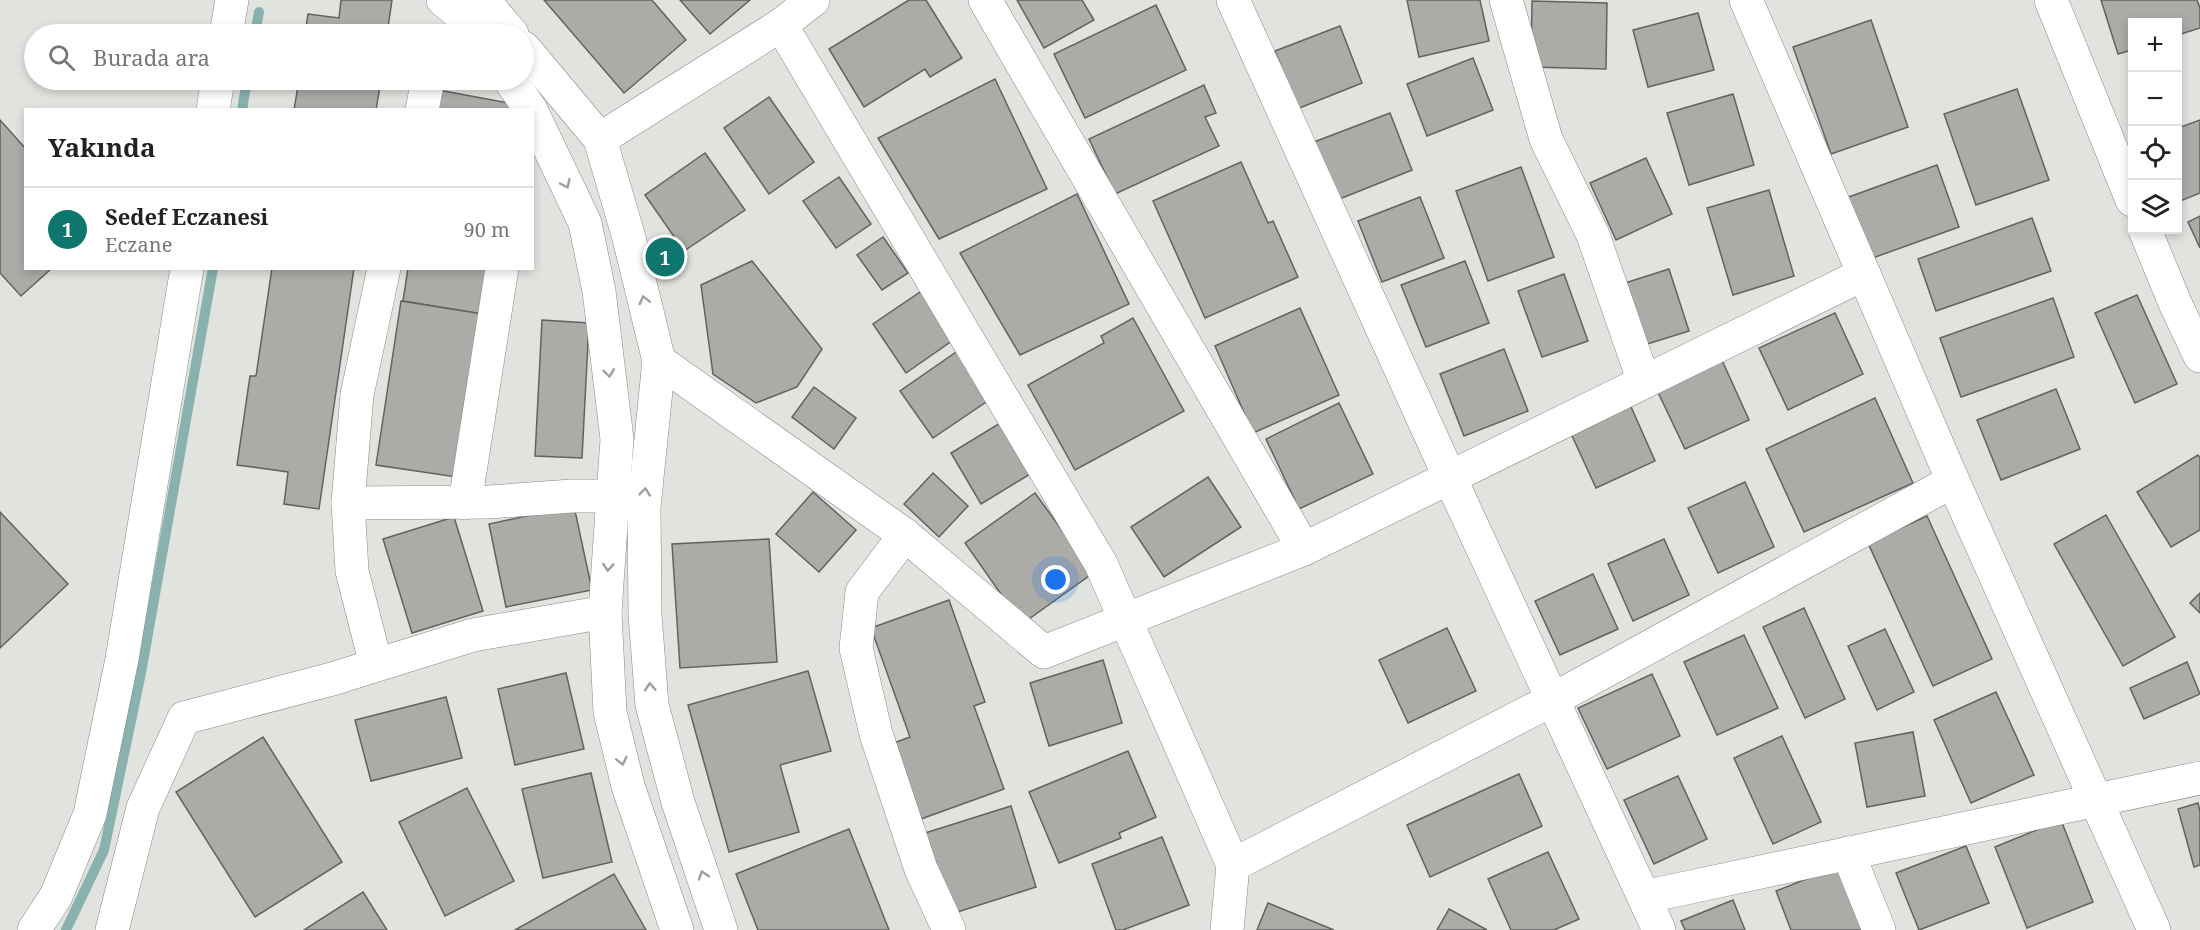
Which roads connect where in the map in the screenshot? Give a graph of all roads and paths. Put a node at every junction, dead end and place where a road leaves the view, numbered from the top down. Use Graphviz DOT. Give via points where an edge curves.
graph roads {
  1 [pos="232,0"];
  2 [pos="813,0"];
  3 [pos="985,0"];
  4 [pos="1233,0"];
  5 [pos="1506,0"];
  6 [pos="1746,0"];
  7 [pos="2051,0"];
  8 [pos="461,17"];
  9 [pos="228,24"];
  10 [pos="482,24"];
  11 [pos="781,25"];
  12 [pos="534,60"];
  13 [pos="216,90"];
  14 [pos="426,90"];
  15 [pos="517,90"];
  16 [pos="213,108"];
  17 [pos="422,108"];
  18 [pos="530,108"];
  19 [pos="534,121"];
  20 [pos="600,139"];
  21 [pos="542,161"];
  22 [pos="2128,188"];
  23 [pos="2147,234"];
  24 [pos="187,270"];
  25 [pos="384,270"];
  26 [pos="502,270"];
  27 [pos="1864,274"];
  28 [pos="2200,356"];
  29 [pos="659,361"];
  30 [pos="1644,382"];
  31 [pos="1450,478"];
  32 [pos="1953,482"];
  33 [pos="613,496"];
  34 [pos="348,503"];
  35 [pos="465,503"];
  36 [pos="905,535"];
  37 [pos="1305,549"];
  38 [pos="605,612"];
  39 [pos="1124,619"];
  40 [pos="376,665"];
  41 [pos="1552,700"];
  42 [pos="2200,778"];
  43 [pos="2096,800"];
  44 [pos="1848,853"];
  45 [pos="1233,865"];
  46 [pos="1644,897"];
  47 [pos="34,930"];
  48 [pos="112,930"];
  49 [pos="677,930"];
  50 [pos="721,930"];
  51 [pos="949,930"];
  52 [pos="1227,930"];
  53 [pos="1659,930"];
  54 [pos="1879,930"];
  55 [pos="2154,930"];
  1 -- 9 [label="street"];
  2 -- 11 [label="street"];
  3 -- 37 [label="street"];
  4 -- 31 [label="street"];
  5 -- 30 [label="street" via="1546,139 1593,235"];
  6 -- 27 [label="street"];
  7 -- 22 [label="street"];
  8 -- 10 [label="street"];
  11 -- 20 [label="street"];
  11 -- 39 [label="street" via="1101,564"];
  12 -- 20 [label="street"];
  13 -- 16 [label="street"];
  14 -- 17 [label="street"];
  15 -- 18 [label="street"];
  19 -- 21 [label="street"];
  29 -- 20 [label="street, one-way"];
  21 -- 33 [label="street, one-way" via="585,223 599,291 617,439"];
  23 -- 28 [label="street"];
  24 -- 47 [label="street" via="122,659 90,814 56,896"];
  25 -- 34 [label="street" via="357,395"];
  26 -- 35 [label="street"];
  27 -- 30 [label="street"];
  27 -- 32 [label="street"];
  29 -- 36 [label="street"];
  50 -- 29 [label="street, one-way" via="678,802 652,705 645,615 644,507"];
  30 -- 31 [label="street"];
  31 -- 37 [label="street"];
  31 -- 41 [label="street"];
  32 -- 41 [label="street"];
  32 -- 43 [label="street"];
  33 -- 35 [label="street"];
  33 -- 38 [label="street, one-way"];
  34 -- 35 [label="street"];
  34 -- 40 [label="street" via="352,571"];
  36 -- 39 [label="street" via="1044,652"];
  36 -- 51 [label="street" via="862,592 856,648 876,734 921,869"];
  37 -- 39 [label="street"];
  38 -- 40 [label="street" via="473,635"];
  38 -- 49 [label="street, one-way" via="610,712 628,786"];
  39 -- 45 [label="street"];
  40 -- 48 [label="street" via="184,718 143,808"];
  41 -- 45 [label="street"];
  41 -- 46 [label="street"];
  42 -- 43 [label="street"];
  43 -- 44 [label="street"];
  43 -- 55 [label="street"];
  44 -- 46 [label="street"];
  44 -- 54 [label="street"];
  45 -- 52 [label="street"];
  46 -- 53 [label="street"];
}
